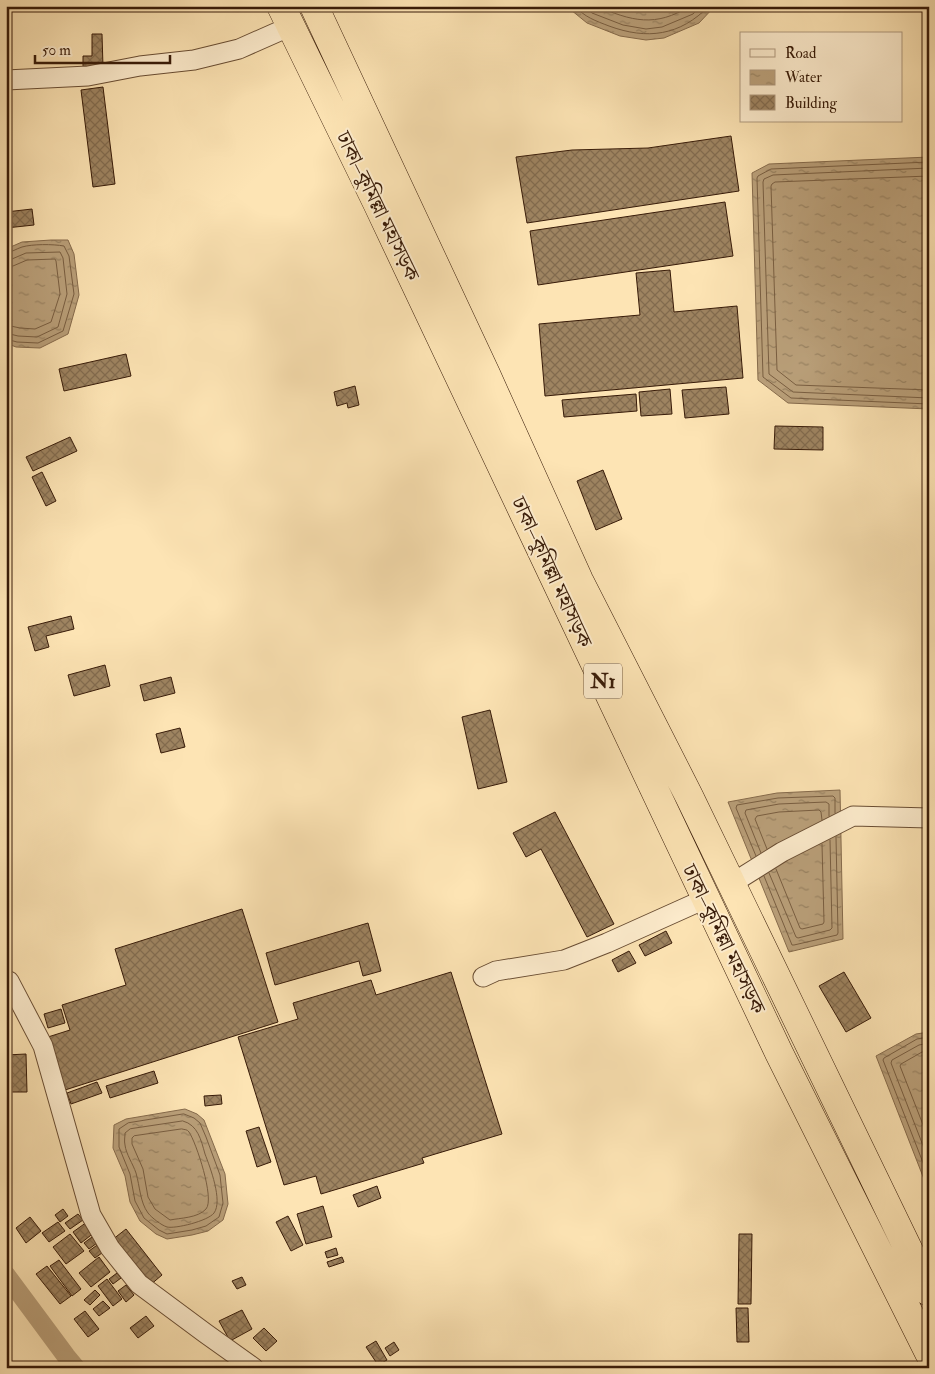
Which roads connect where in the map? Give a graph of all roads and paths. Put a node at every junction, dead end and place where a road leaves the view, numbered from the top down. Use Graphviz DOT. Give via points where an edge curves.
graph roads {
  1 [pos="314,6"];
  2 [pos="286,16"];
  3 [pos="6,80"];
  4 [pos="929,818"];
  5 [pos="731,884"];
  6 [pos="705,899"];
  7 [pos="483,977"];
  8 [pos="9,981"];
  9 [pos="929,1292"];
  10 [pos="929,1353"];
  11 [pos="254,1368"];
  1 -- 5 [label="highway, ঢাকা–কুমিল্লা মহাসড়ক / N1" via="579,580"];
  2 -- 3 [label="street" via="239,49 194,60 88,76"];
  2 -- 6 [label="highway, ঢাকা–কুমিল্লা মহাসড়ক / N1"];
  4 -- 5 [label="street" via="853,816 782,852"];
  5 -- 9 [label="highway, ঢাকা–কুমিল্লা মহাসড়ক / N1"];
  6 -- 7 [label="street" via="564,960 496,971"];
  6 -- 10 [label="highway, ঢাকা–কুমিল্লা মহাসড়ক / N1"];
  8 -- 11 [label="street" via="43,1046 91,1215 110,1248 139,1284"];
}
